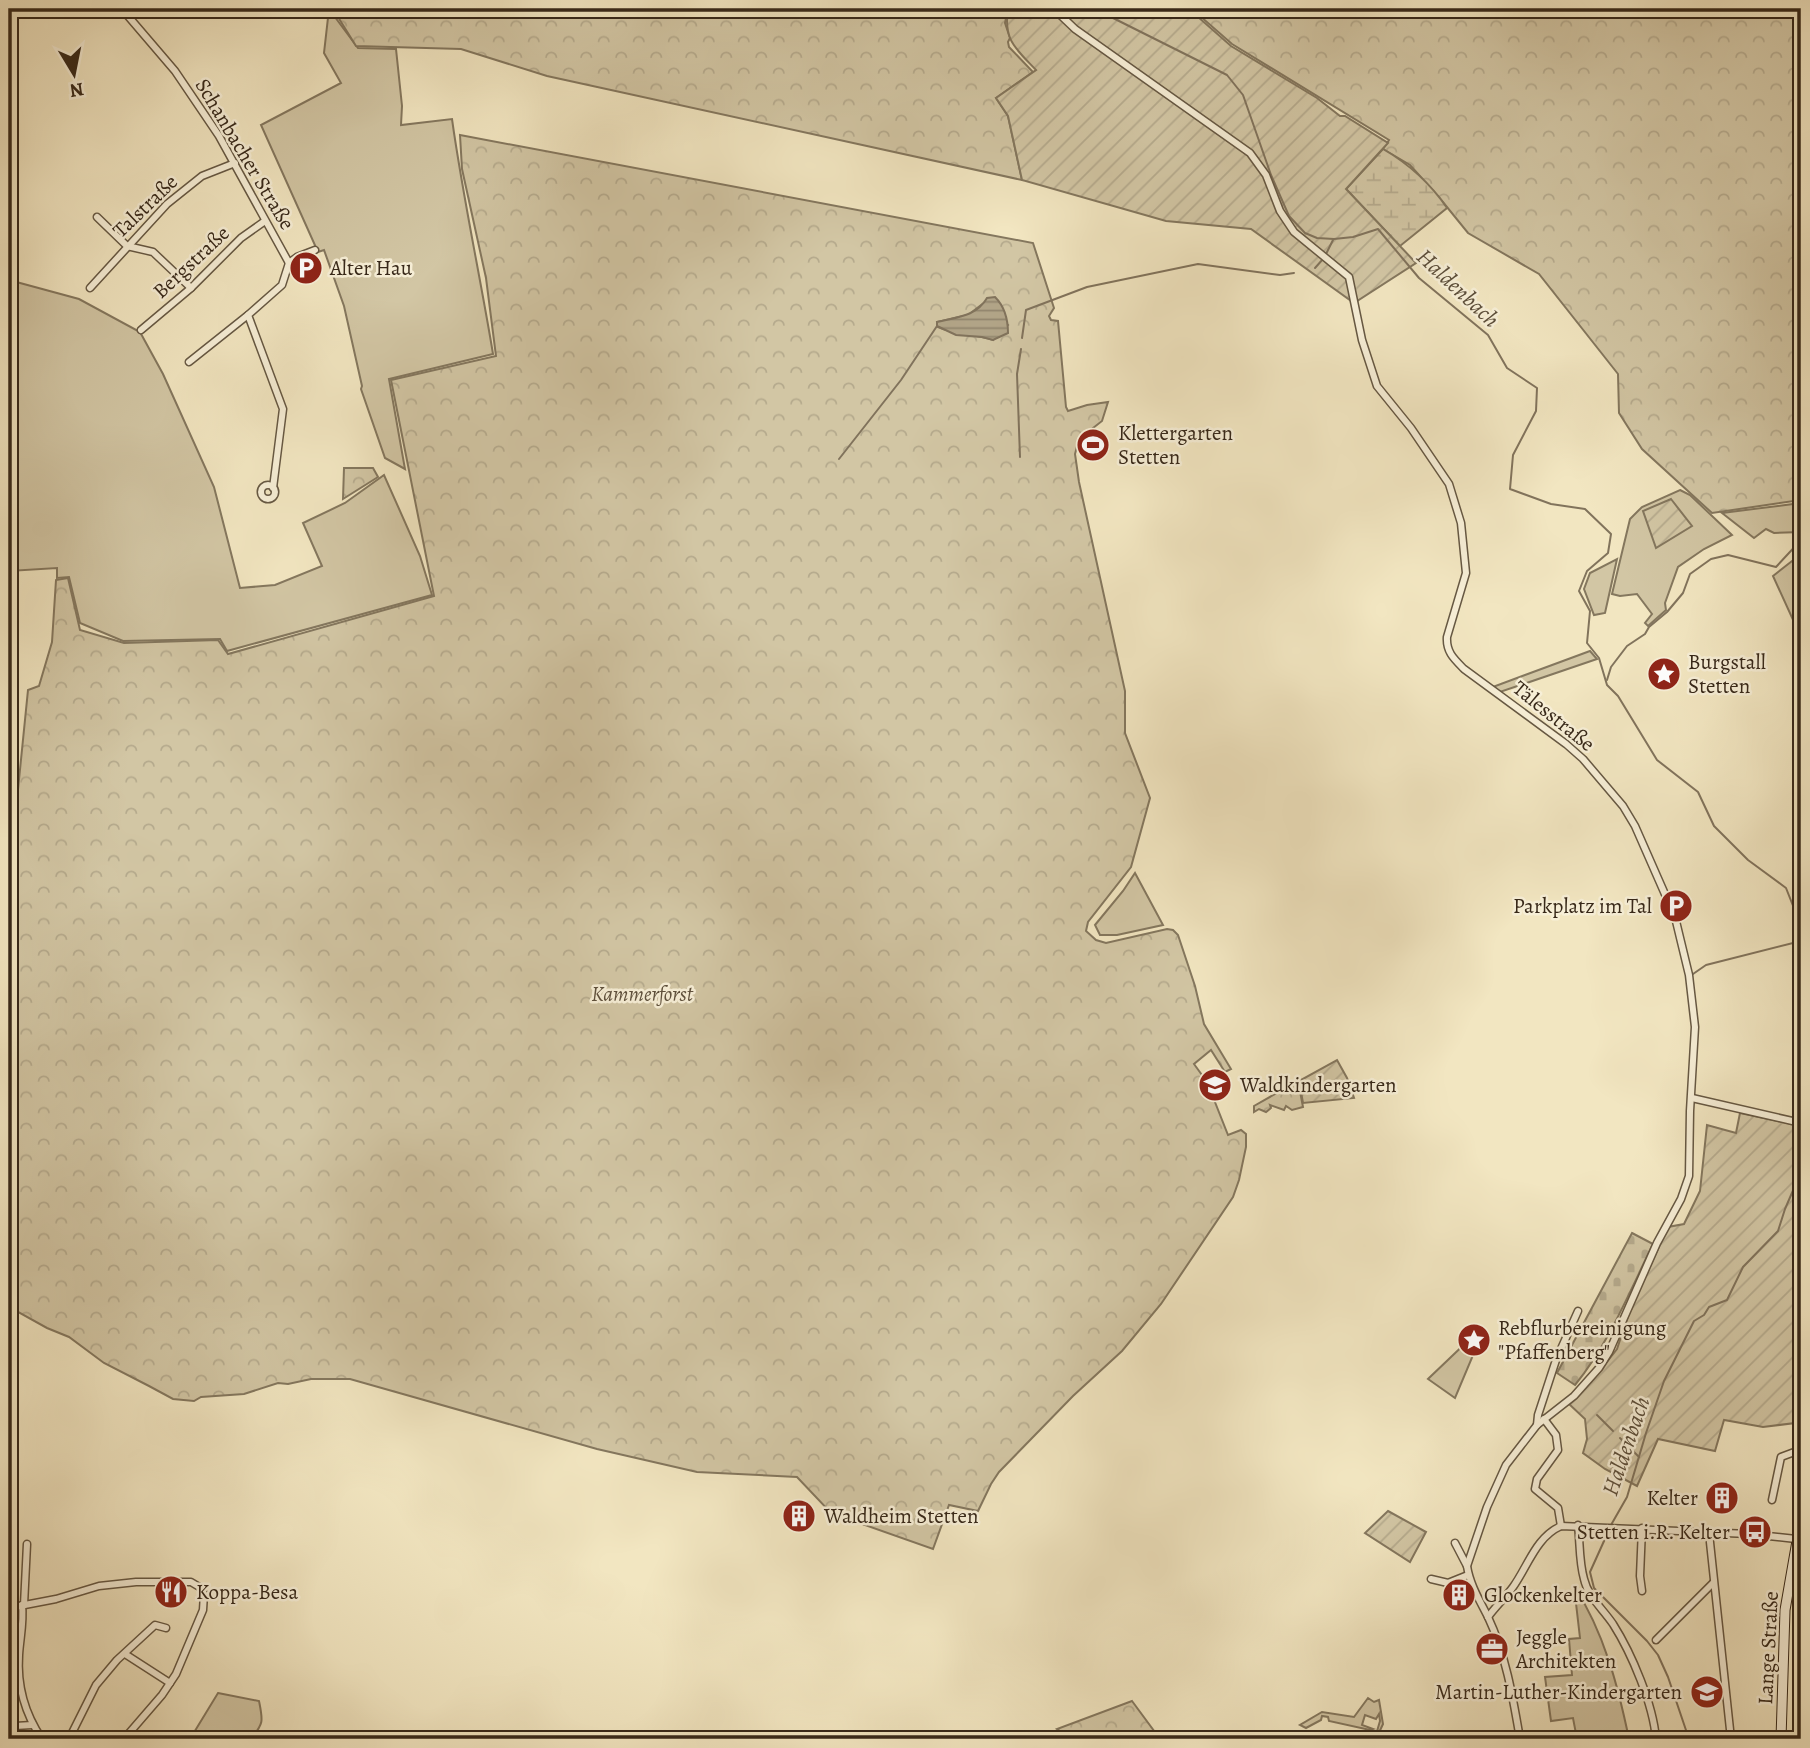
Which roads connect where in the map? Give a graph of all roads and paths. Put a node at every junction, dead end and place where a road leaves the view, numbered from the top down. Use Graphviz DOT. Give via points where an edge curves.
graph roads {
  1 [pos="122,9"];
  2 [pos="1054,9"];
  3 [pos="234,163"];
  4 [pos="97,217"];
  5 [pos="265,221"];
  6 [pos="127,246"];
  7 [pos="315,250"];
  8 [pos="289,263"];
  9 [pos="90,288"];
  10 [pos="191,288"];
  11 [pos="248,315"];
  12 [pos="141,330"];
  13 [pos="189,362"];
  14 [pos="274,488"];
  15 [pos="1692,1098"];
  16 [pos="1801,1123"];
  17 [pos="1578,1311"];
  18 [pos="1544,1419"];
  19 [pos="1537,1425"];
  20 [pos="1798,1432"];
  21 [pos="1797,1451"];
  22 [pos="1801,1461"];
  23 [pos="1772,1500"];
  24 [pos="1801,1518"];
  25 [pos="1578,1525"];
  26 [pos="1561,1526"];
  27 [pos="1642,1528"];
  28 [pos="1709,1533"];
  29 [pos="1796,1539"];
  30 [pos="27,1544"];
  31 [pos="1455,1544"];
  32 [pos="1467,1566"];
  33 [pos="1468,1575"];
  34 [pos="1431,1579"];
  35 [pos="1713,1583"];
  36 [pos="1642,1591"];
  37 [pos="23,1605"];
  38 [pos="9,1608"];
  39 [pos="1488,1617"];
  40 [pos="166,1628"];
  41 [pos="1656,1640"];
  42 [pos="125,1654"];
  43 [pos="170,1683"];
  44 [pos="9,1723"];
  45 [pos="33,1725"];
  46 [pos="41,1739"];
  47 [pos="69,1739"];
  48 [pos="124,1739"];
  49 [pos="1520,1739"];
  50 [pos="1656,1739"];
  51 [pos="1731,1739"];
  52 [pos="1781,1739"];
  1 -- 3 [label="street, Schanbacher Straße" via="175,71"];
  2 -- 15 [label="street, Tälesstraße" via="1075,29 1246,149 1258,161 1294,232 1349,277 1377,386 1432,457 1458,509 1466,573 1446,647 1464,669 1566,744 1608,787 1635,826 1671,907 1693,1002"];
  3 -- 5 [label="street, Schanbacher Straße"];
  3 -- 6 [label="street, Talstraße" via="202,176"];
  4 -- 6 [label="street"];
  5 -- 8 [label="street, Schanbacher Straße"];
  5 -- 10 [label="street, Bergstraße" via="241,238"];
  6 -- 9 [label="street, Talstraße"];
  6 -- 10 [label="street" via="153,252"];
  7 -- 8 [label="street, Schanbacher Straße"];
  8 -- 11 [label="street" via="282,285"];
  10 -- 12 [label="street, Bergstraße"];
  11 -- 13 [label="street"];
  11 -- 14 [label="street" via="282,409"];
  15 -- 16 [label="street"];
  15 -- 18 [label="street, Tälesstraße" via="1689,1176 1681,1199 1609,1352 1586,1384"];
  17 -- 19 [label="street" via="1556,1360"];
  18 -- 19 [label="street, Tälesstraße"];
  18 -- 26 [label="street" via="1556,1435 1558,1450 1535,1489 1559,1508"];
  19 -- 32 [label="street" via="1506,1465"];
  20 -- 21 [label="street"];
  21 -- 22 [label="street"];
  21 -- 23 [label="street" via="1782,1457"];
  24 -- 29 [label="main road, Lange Straße"];
  25 -- 26 [label="street"];
  25 -- 27 [label="street"];
  25 -- 50 [label="street" via="1583,1578 1613,1625 1642,1685"];
  26 -- 39 [label="street" via="1541,1541 1516,1584"];
  27 -- 28 [label="street"];
  27 -- 36 [label="street"];
  28 -- 29 [label="street"];
  28 -- 35 [label="street"];
  29 -- 52 [label="main road, Lange Straße" via="1785,1610"];
  30 -- 37 [label="street"];
  31 -- 32 [label="street"];
  32 -- 33 [label="street"];
  33 -- 34 [label="street" via="1448,1583"];
  33 -- 39 [label="street"];
  35 -- 41 [label="street"];
  35 -- 51 [label="street"];
  37 -- 38 [label="street"];
  37 -- 43 [label="street" via="136,1582 191,1583 201,1588 203,1610"];
  37 -- 45 [label="street" via="19,1677"];
  39 -- 49 [label="street" via="1510,1682"];
  40 -- 42 [label="street" via="155,1625"];
  42 -- 43 [label="street"];
  42 -- 47 [label="street" via="96,1685"];
  43 -- 48 [label="street"];
  44 -- 45 [label="street"];
  45 -- 46 [label="street"];
}
